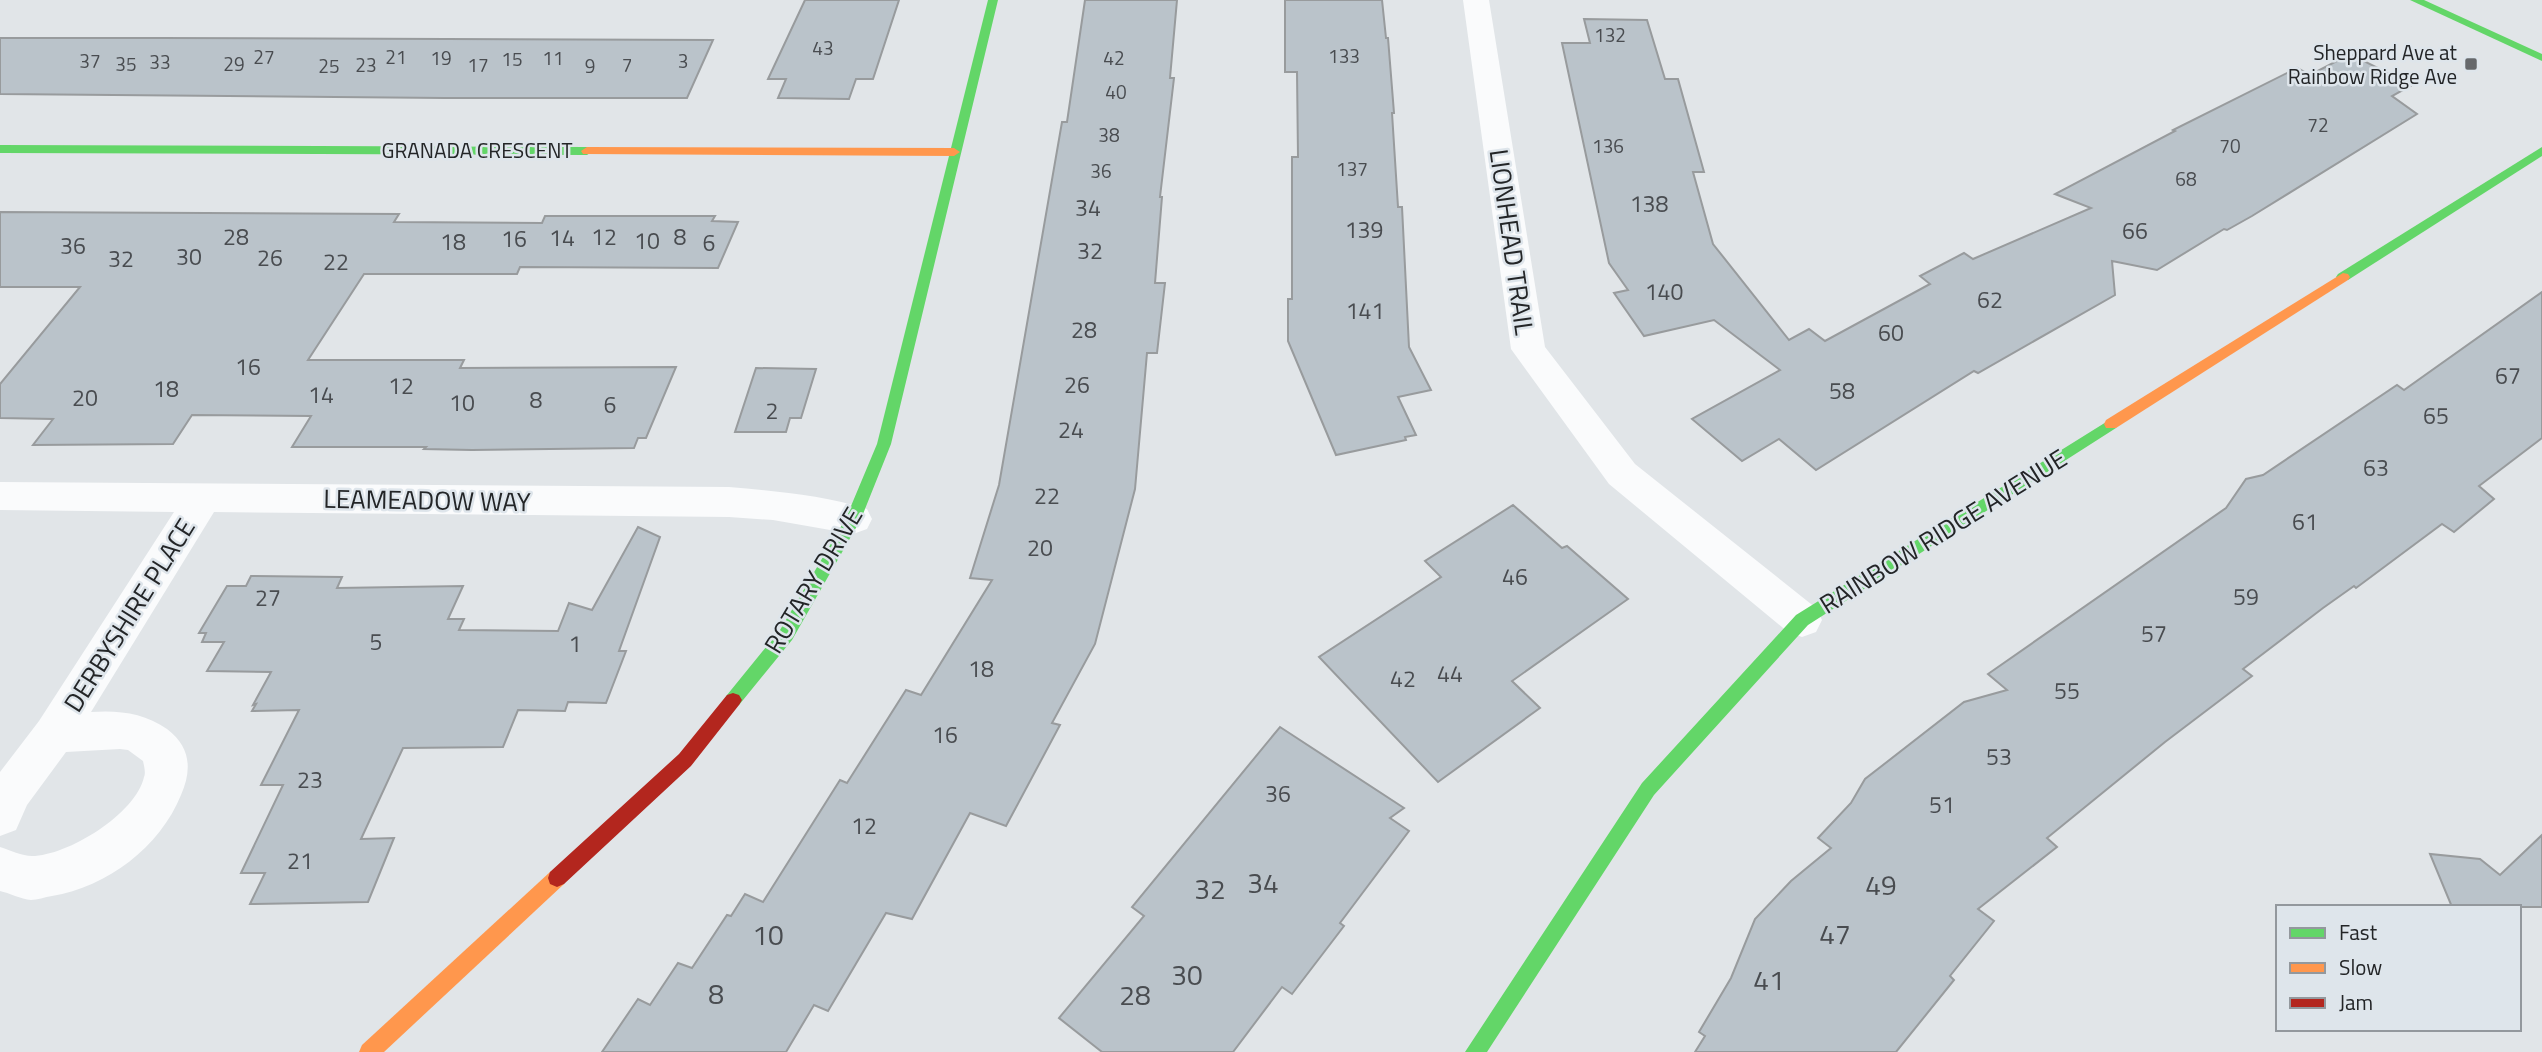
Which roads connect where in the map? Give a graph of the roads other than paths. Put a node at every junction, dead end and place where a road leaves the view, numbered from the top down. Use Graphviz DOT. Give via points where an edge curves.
graph roads {
  1 [pos="993,0"];
  2 [pos="1476,0"];
  3 [pos="2416,0"];
  4 [pos="2542,58"];
  5 [pos="0,149"];
  6 [pos="2542,151"];
  7 [pos="954,152"];
  8 [pos="0,496"];
  9 [pos="204,497"];
  10 [pos="853,519"];
  11 [pos="1802,620"];
  12 [pos="54,734"];
  13 [pos="0,816"];
  14 [pos="0,869"];
  15 [pos="369,1052"];
  16 [pos="1475,1052"];
  1 -- 7 [label="street, ROTARY DRIVE"];
  2 -- 11 [label="street, LIONHEAD TRAIL" via="1528,349 1622,474"];
  3 -- 4 [label="street"];
  5 -- 7 [label="street, GRANADA CRESCENT"];
  6 -- 11 [label="street, RAINBOW RIDGE AVENUE"];
  7 -- 10 [label="street, ROTARY DRIVE" via="884,444"];
  8 -- 9 [label="street, LEAMEADOW WAY"];
  9 -- 10 [label="street, LEAMEADOW WAY" via="729,502"];
  9 -- 12 [label="street, DERBYSHIRE PLACE"];
  10 -- 15 [label="street, ROTARY DRIVE" via="786,635 685,760"];
  11 -- 16 [label="street, RAINBOW RIDGE AVENUE" via="1648,789"];
  12 -- 13 [label="street, DERBYSHIRE PLACE" via="11,792"];
  12 -- 14 [label="street, DERBYSHIRE PLACE" via="137,732 156,741 166,756 167,776 160,799 119,845 88,863 56,874 26,877"];
}
